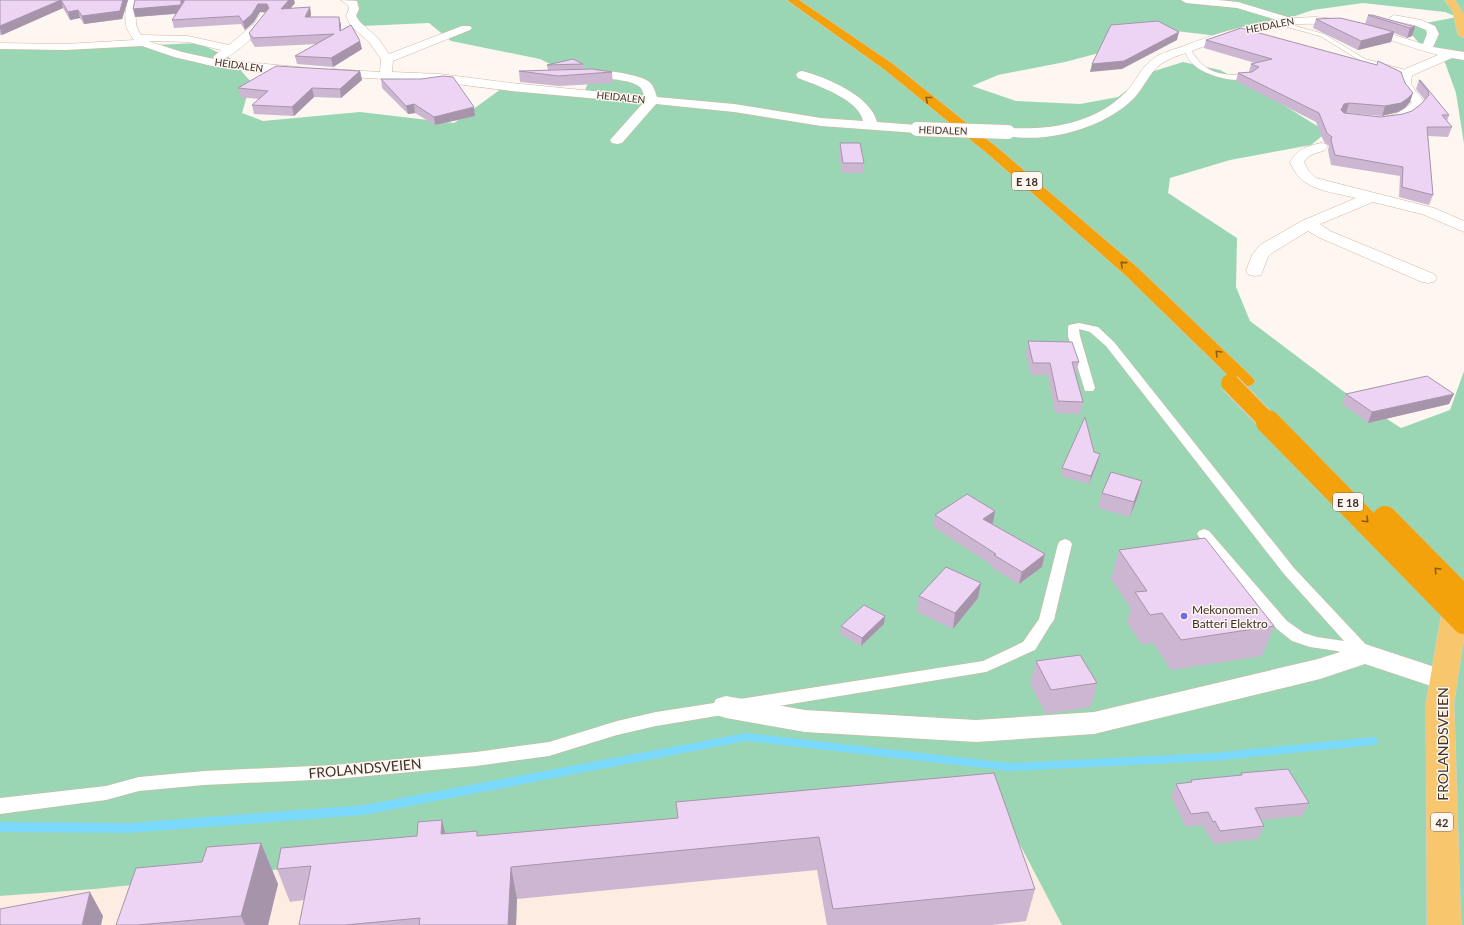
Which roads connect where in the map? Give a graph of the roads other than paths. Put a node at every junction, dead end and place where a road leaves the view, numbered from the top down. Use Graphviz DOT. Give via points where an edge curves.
graph roads {
  1 [pos="133,0"];
  2 [pos="346,0"];
  3 [pos="1186,0"];
  4 [pos="1450,0"];
  5 [pos="787,1"];
  6 [pos="265,15"];
  7 [pos="1394,18"];
  8 [pos="1293,21"];
  9 [pos="1278,23"];
  10 [pos="466,28"];
  11 [pos="1464,36"];
  12 [pos="140,40"];
  13 [pos="0,46"];
  14 [pos="1187,48"];
  15 [pos="1424,48"];
  16 [pos="231,49"];
  17 [pos="1449,55"];
  18 [pos="1464,56"];
  19 [pos="388,59"];
  20 [pos="212,62"];
  21 [pos="1409,72"];
  22 [pos="571,74"];
  23 [pos="386,75"];
  24 [pos="802,75"];
  25 [pos="1251,76"];
  26 [pos="532,77"];
  27 [pos="517,78"];
  28 [pos="652,100"];
  29 [pos="1365,121"];
  30 [pos="871,126"];
  31 [pos="617,140"];
  32 [pos="1321,147"];
  33 [pos="1371,197"];
  34 [pos="1308,224"];
  35 [pos="1464,227"];
  36 [pos="1255,271"];
  37 [pos="1428,278"];
  38 [pos="1238,382"];
  39 [pos="1089,388"];
  40 [pos="1204,534"];
  41 [pos="1065,544"];
  42 [pos="1464,591"];
  43 [pos="1464,598"];
  44 [pos="1464,622"];
  45 [pos="1365,654"];
  46 [pos="1443,680"];
  47 [pos="726,707"];
  48 [pos="0,806"];
  49 [pos="1444,925"];
  1 -- 12 [label="street" via="128,21"];
  2 -- 19 [label="street" via="353,3 354,10 351,16 355,24 374,40"];
  3 -- 8 [label="street" via="1238,5"];
  4 -- 11 [label="main road" via="1458,12"];
  5 -- 38 [label="highway, E 18" via="980,154"];
  6 -- 16 [label="street" via="259,25"];
  7 -- 15 [label="street" via="1417,22 1431,28 1433,34"];
  8 -- 9 [label="street, HEIDALEN"];
  8 -- 15 [label="street, HEIDALEN" via="1319,19 1343,22"];
  9 -- 14 [label="street, HEIDALEN" via="1225,35"];
  9 -- 21 [label="lane" via="1322,35 1367,62"];
  10 -- 19 [label="street"];
  12 -- 13 [label="street" via="65,47"];
  12 -- 16 [label="street" via="188,39"];
  12 -- 20 [label="street, HEIDALEN" via="174,54"];
  14 -- 25 [label="lane" via="1189,56 1204,70 1234,77"];
  14 -- 30 [label="street, HEIDALEN, bridge" via="1166,55 1155,62 1122,104 1093,121 1078,126 1046,132 1008,132"];
  15 -- 17 [label="street, HEIDALEN"];
  16 -- 20 [label="street"];
  17 -- 18 [label="street, HEIDALEN"];
  17 -- 21 [label="street"];
  19 -- 23 [label="street"];
  20 -- 23 [label="street, HEIDALEN" via="265,69"];
  21 -- 29 [label="street" via="1404,82 1418,104 1389,122"];
  22 -- 28 [label="street" via="593,74 637,81 649,90"];
  23 -- 28 [label="street, HEIDALEN" via="440,78"];
  24 -- 30 [label="street" via="840,92 863,106 869,114"];
  26 -- 27 [label="street"];
  28 -- 30 [label="street, HEIDALEN"];
  28 -- 31 [label="street"];
  32 -- 33 [label="street" via="1300,154 1297,162 1301,172 1320,184"];
  33 -- 34 [label="street"];
  33 -- 35 [label="street" via="1428,211"];
  34 -- 36 [label="street" via="1266,249 1260,255"];
  34 -- 37 [label="street" via="1324,234"];
  43 -- 38 [label="highway, E 18, one-way, bridge"];
  38 -- 44 [label="highway, E 18, one-way, bridge"];
  39 -- 45 [label="lane" via="1073,327 1096,330 1110,344 1289,571"];
  40 -- 45 [label="lane" via="1282,625 1298,637 1316,643 1338,645"];
  41 -- 47 [label="lane, FROLANDSVEIEN" via="1046,620 1029,646 986,666 812,696"];
  42 -- 46 [label="main road, FROLANDSVEIEN / 42" via="1455,611"];
  45 -- 46 [label="street"];
  45 -- 47 [label="street" via="1320,669 1094,723 976,730 805,721"];
  46 -- 49 [label="main road, FROLANDSVEIEN / 42" via="1440,719"];
  47 -- 48 [label="lane, FROLANDSVEIEN" via="617,728 549,749 476,759 335,772 204,778 139,784 106,793"];
}
